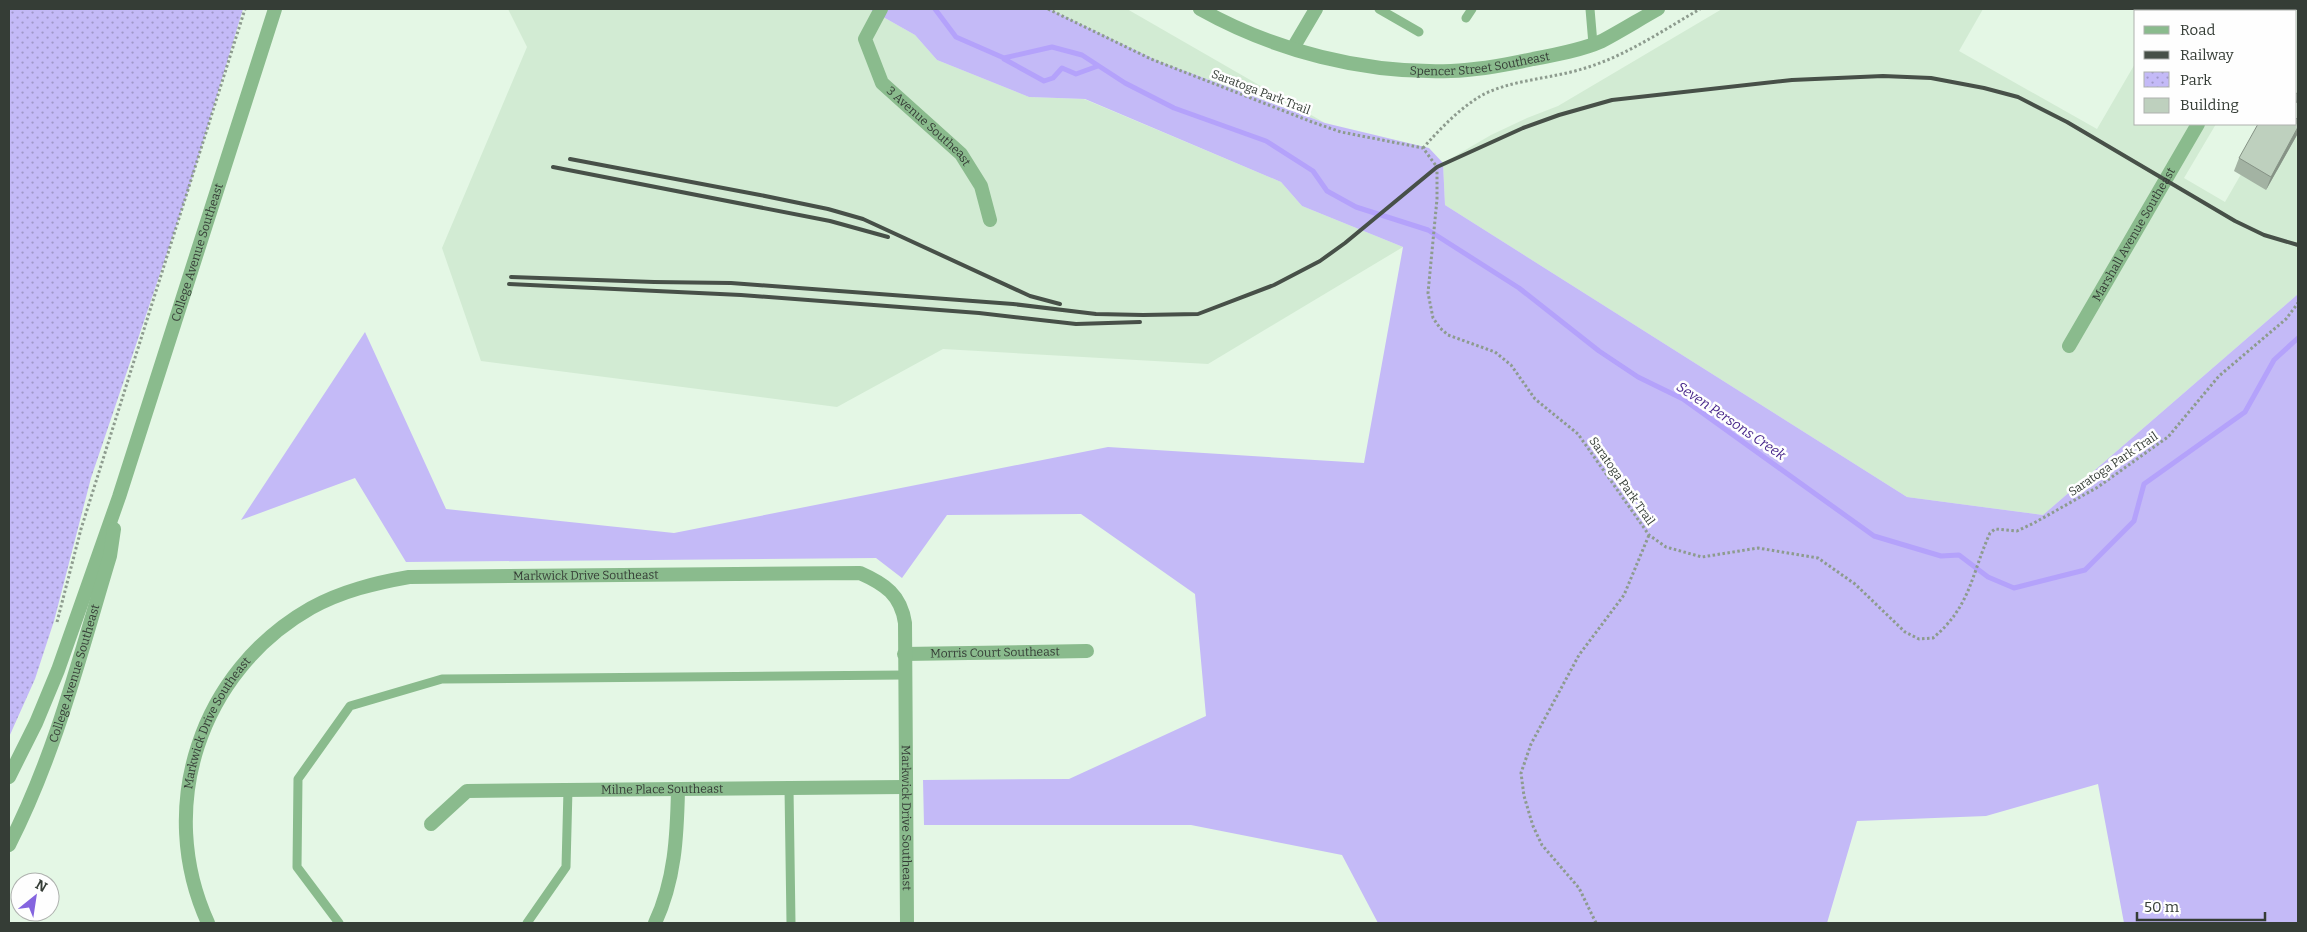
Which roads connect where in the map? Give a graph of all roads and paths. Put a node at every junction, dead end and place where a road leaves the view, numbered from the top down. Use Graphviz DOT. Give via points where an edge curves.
graph roads {
  1 [pos="245,9"];
  2 [pos="275,9"];
  3 [pos="881,9"];
  4 [pos="1048,9"];
  5 [pos="1200,9"];
  6 [pos="1316,9"];
  7 [pos="1379,9"];
  8 [pos="1472,9"];
  9 [pos="1590,9"];
  10 [pos="1658,9"];
  11 [pos="1700,9"];
  12 [pos="1466,18"];
  13 [pos="1419,32"];
  14 [pos="1593,44"];
  15 [pos="1293,48"];
  16 [pos="2197,125"];
  17 [pos="1423,148"];
  18 [pos="990,220"];
  19 [pos="2298,303"];
  20 [pos="2069,346"];
  21 [pos="119,496"];
  22 [pos="1649,535"];
  23 [pos="55,630"];
  24 [pos="1087,652"];
  25 [pos="904,654"];
  26 [pos="904,675"];
  27 [pos="9,777"];
  28 [pos="904,787"];
  29 [pos="789,788"];
  30 [pos="568,789"];
  31 [pos="678,790"];
  32 [pos="431,824"];
  33 [pos="9,845"];
  34 [pos="208,923"];
  35 [pos="338,923"];
  36 [pos="527,923"];
  37 [pos="656,923"];
  38 [pos="791,923"];
  39 [pos="907,923"];
  40 [pos="1596,923"];
  1 -- 23 [label="path" via="82,529"];
  2 -- 21 [label="street, College Avenue Southeast"];
  3 -- 18 [label="street, 3 Avenue Southeast" via="865,38 882,83 961,154 981,186"];
  4 -- 17 [label="path, Saratoga Park Trail" via="1151,60 1312,122 1341,132"];
  5 -- 15 [label="street, Spencer Street Southeast"];
  6 -- 15 [label="street"];
  7 -- 13 [label="lane"];
  8 -- 12 [label="lane"];
  9 -- 14 [label="lane"];
  10 -- 14 [label="street, Spencer Street Southeast"];
  11 -- 17 [label="path" via="1629,50 1582,69 1510,85 1480,96 1454,116"];
  14 -- 15 [label="street, Spencer Street Southeast" via="1502,65 1452,71 1404,71 1347,63"];
  16 -- 20 [label="street, Marshall Avenue Southeast"];
  17 -- 22 [label="path, Saratoga Park Trail" via="1437,167 1428,293 1433,318 1440,328 1462,341 1495,352 1507,361 1535,399 1578,434"];
  19 -- 22 [label="path, Saratoga Park Trail" via="2286,319 2219,376 2168,437 2098,487 2034,523 2017,532 1995,529 1990,533 1966,600 1953,619 1933,638 1919,639 1905,632 1854,584 1818,558 1758,548 1702,557 1666,546"];
  21 -- 27 [label="street, College Avenue Southeast" via="58,670"];
  21 -- 33 [label="street, College Avenue Southeast" via="110,556 58,730 36,790"];
  22 -- 40 [label="path" via="1624,595 1579,655 1531,744 1521,773 1528,810 1539,839 1579,888"];
  24 -- 25 [label="street, Morris Court Southeast"];
  25 -- 26 [label="street, Markwick Drive Southeast"];
  25 -- 34 [label="street, Markwick Drive Southeast" via="903,608 882,584 860,573 409,577 346,592 298,616 260,646 232,677 205,726 189,779 185,832 195,890"];
  26 -- 28 [label="street, Markwick Drive Southeast"];
  26 -- 35 [label="lane" via="442,679 350,706 298,779 297,867"];
  28 -- 29 [label="street, Milne Place Southeast"];
  28 -- 39 [label="street, Markwick Drive Southeast"];
  29 -- 31 [label="street, Milne Place Southeast"];
  29 -- 38 [label="lane"];
  30 -- 31 [label="street, Milne Place Southeast"];
  30 -- 32 [label="street, Milne Place Southeast" via="467,791"];
  30 -- 36 [label="lane" via="566,867"];
  31 -- 37 [label="street" via="677,839 670,880"];
}
